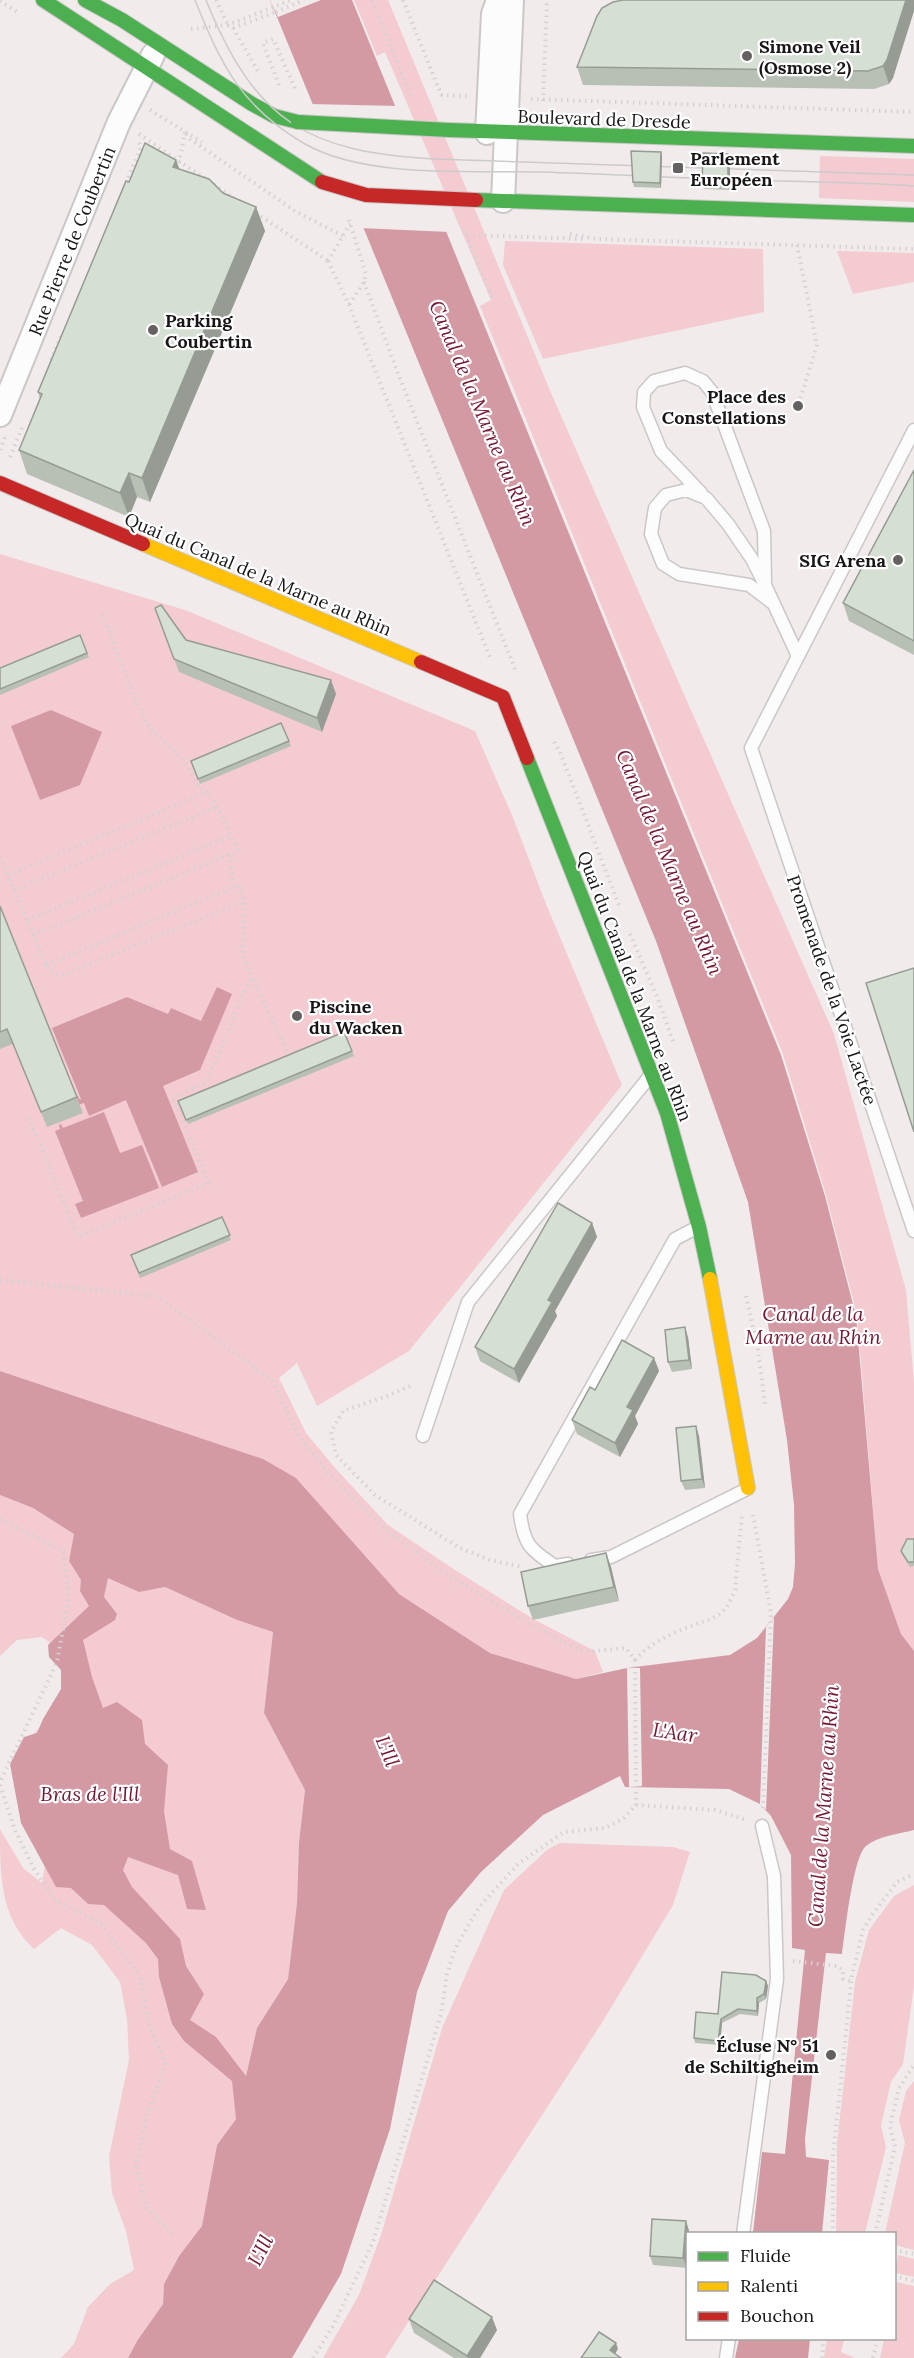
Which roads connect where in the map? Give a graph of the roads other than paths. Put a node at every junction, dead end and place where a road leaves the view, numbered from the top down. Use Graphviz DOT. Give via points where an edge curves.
graph roads {
  1 [pos="44,0"];
  2 [pos="85,0"];
  3 [pos="498,0"];
  4 [pos="512,0"];
  5 [pos="159,45"];
  6 [pos="145,67"];
  7 [pos="497,133"];
  8 [pos="914,146"];
  9 [pos="503,201"];
  10 [pos="914,214"];
  11 [pos="0,415"];
  12 [pos="914,430"];
  13 [pos="0,483"];
  14 [pos="706,498"];
  15 [pos="765,585"];
  16 [pos="774,604"];
  17 [pos="798,656"];
  18 [pos="652,1072"];
  19 [pos="699,1227"];
  20 [pos="914,1231"];
  21 [pos="423,1436"];
  22 [pos="748,1488"];
  23 [pos="762,1826"];
  24 [pos="743,2232"];
  25 [pos="729,2340"];
  26 [pos="726,2358"];
  1 -- 6 [label="main road"];
  2 -- 5 [label="main road, Boulevard de Dresde"];
  3 -- 7 [label="street" via="493,14"];
  4 -- 7 [label="street"];
  5 -- 6 [label="street, Rue Pierre de Coubertin"];
  5 -- 7 [label="main road, Boulevard de Dresde, bridge" via="252,104 296,122"];
  6 -- 9 [label="main road, bridge" via="322,182 366,195"];
  6 -- 11 [label="street, Rue Pierre de Coubertin"];
  7 -- 8 [label="main road, Boulevard de Dresde"];
  7 -- 9 [label="street"];
  9 -- 10 [label="main road"];
  12 -- 17 [label="lane"];
  13 -- 18 [label="main road, Quai du Canal de la Marne au Rhin" via="503,697"];
  14 -- 15 [label="lane" via="752,559"];
  14 -- 15 [label="lane" via="661,451 644,407 644,392 654,381 685,373 703,381 712,392 764,531"];
  14 -- 16 [label="lane" via="686,490 666,495 655,508 651,534 663,564 679,574 749,585"];
  15 -- 16 [label="lane"];
  16 -- 17 [label="lane"];
  17 -- 20 [label="lane, Promenade de la Voie Lactée" via="751,748"];
  18 -- 19 [label="main road, Quai du Canal de la Marne au Rhin"];
  18 -- 21 [label="lane" via="468,1302"];
  19 -- 22 [label="main road, Quai du Canal de la Marne au Rhin"];
  19 -- 22 [label="lane" via="675,1239 520,1514 523,1538 533,1552 555,1566 611,1557"];
  23 -- 24 [label="lane" via="774,1876 777,1979"];
  25 -- 26 [label="lane"];
}
